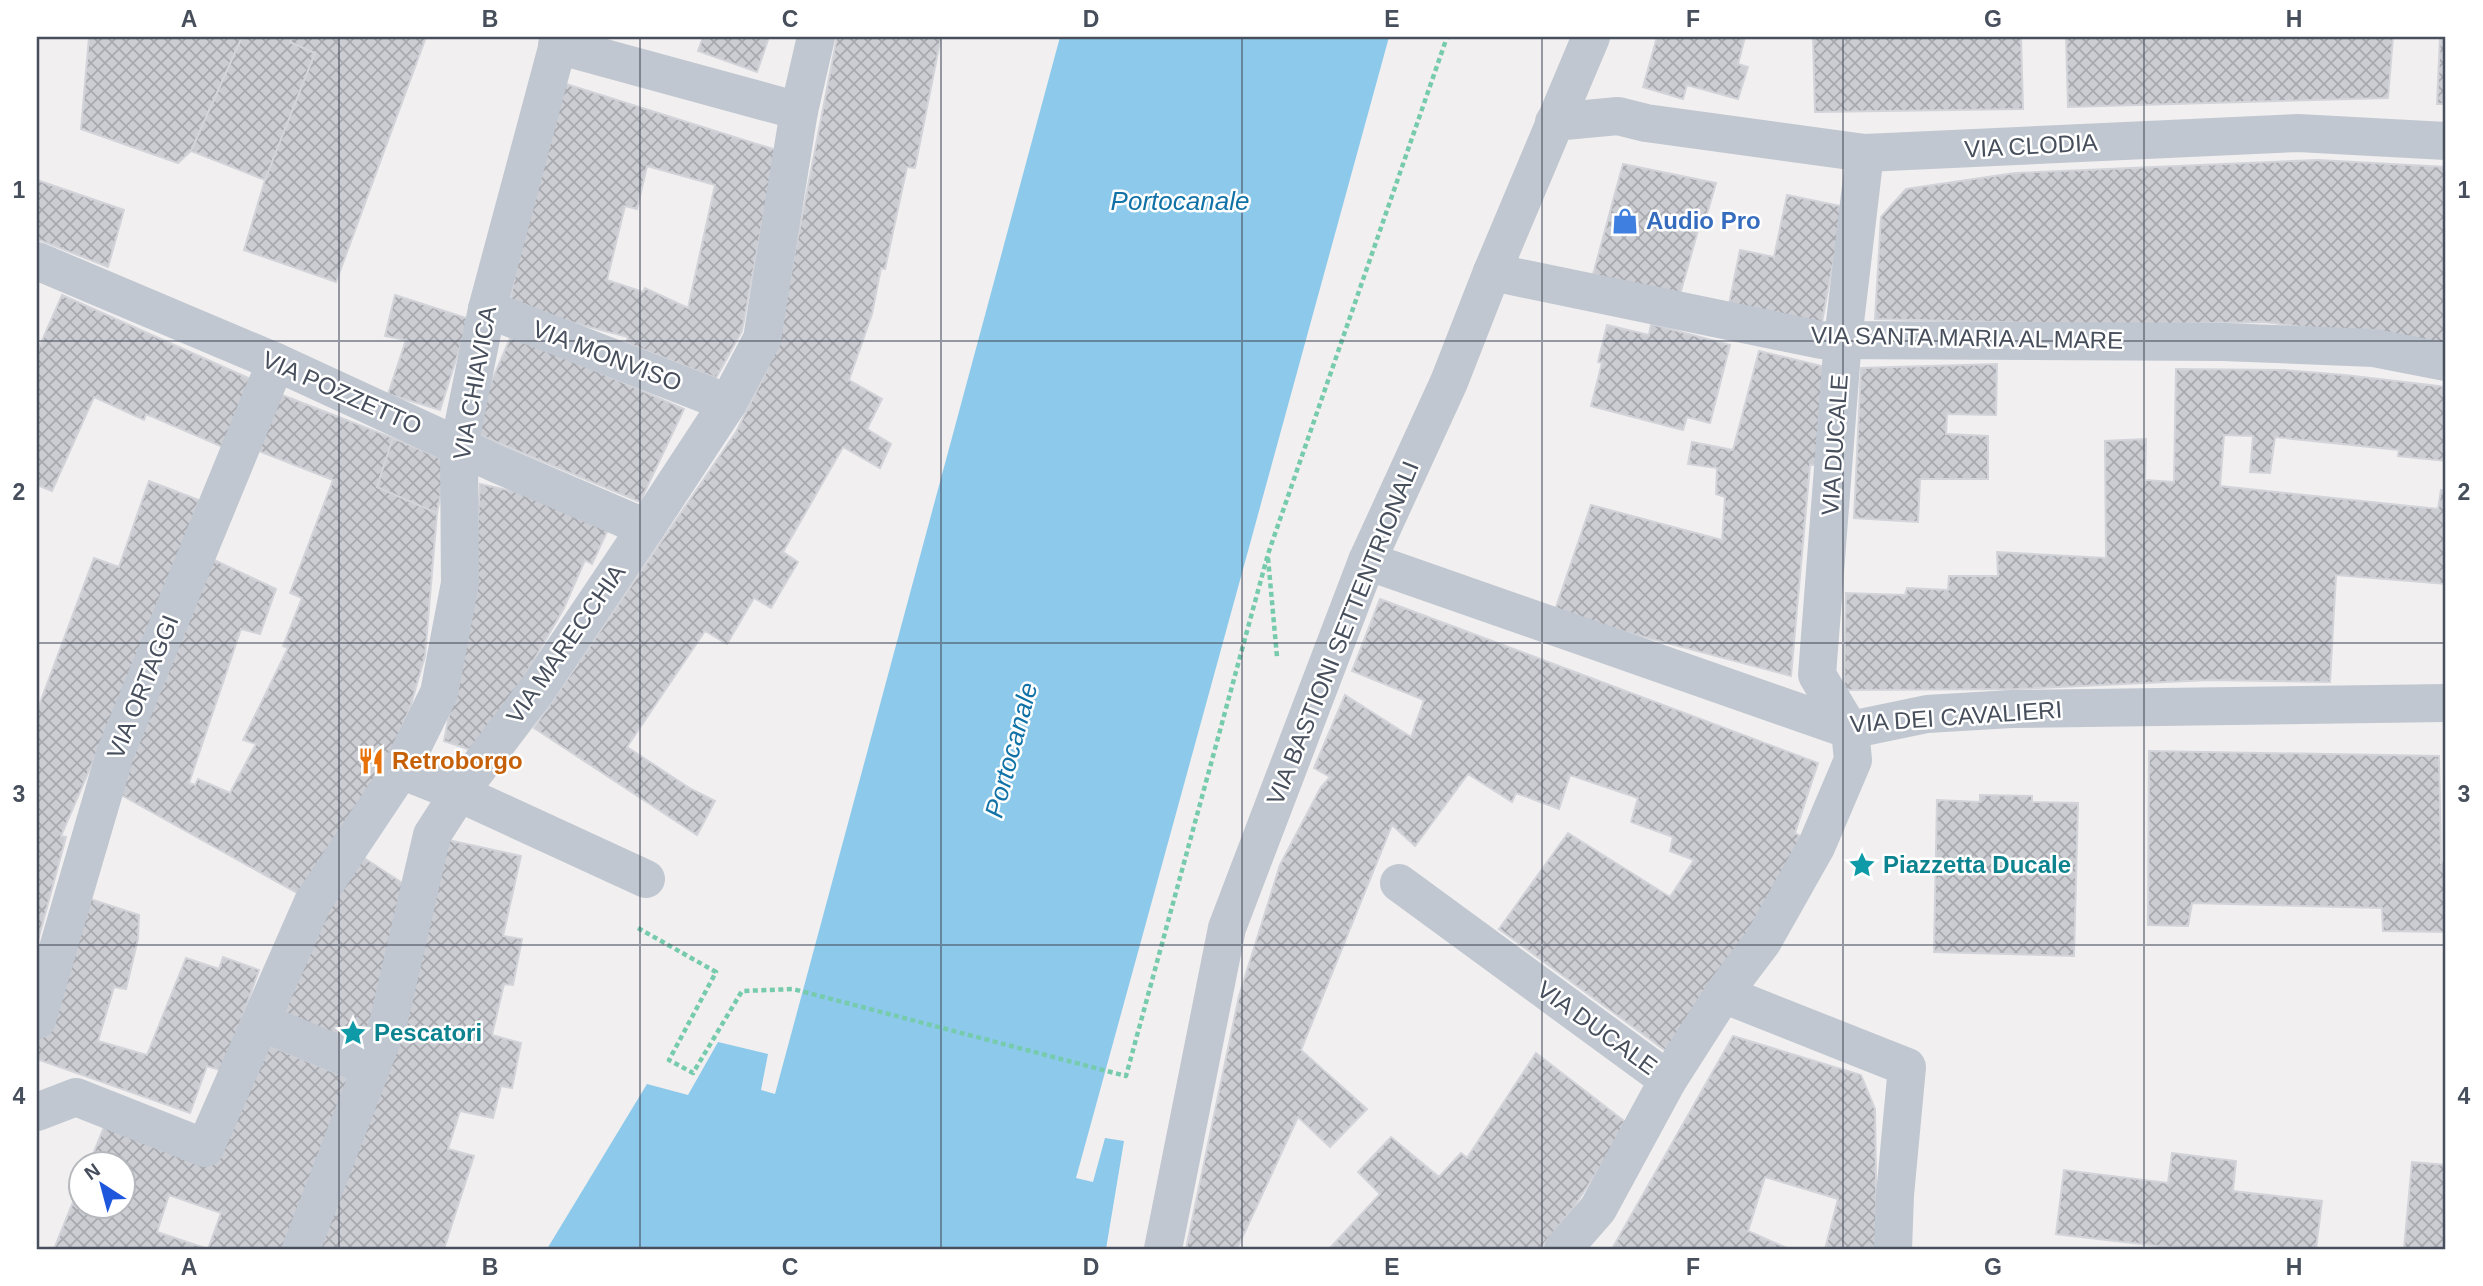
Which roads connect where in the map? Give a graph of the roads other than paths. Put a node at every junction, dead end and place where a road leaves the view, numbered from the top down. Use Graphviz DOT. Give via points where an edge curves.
graph roads {
  1 [pos="816,37"];
  2 [pos="559,41"];
  3 [pos="1585,49"];
  4 [pos="799,111"];
  5 [pos="1618,117"];
  6 [pos="1554,122"];
  7 [pos="2446,141"];
  8 [pos="1865,153"];
  9 [pos="37,261"];
  10 [pos="1492,272"];
  11 [pos="487,309"];
  12 [pos="1843,339"];
  13 [pos="276,362"];
  14 [pos="2446,362"];
  15 [pos="728,403"];
  16 [pos="459,446"];
  17 [pos="646,528"];
  18 [pos="1367,561"];
  19 [pos="2446,703"];
  20 [pos="1850,730"];
  21 [pos="401,770"];
  22 [pos="459,793"];
  23 [pos="646,879"];
  24 [pos="1399,883"];
  25 [pos="1723,994"];
  26 [pos="37,1020"];
  27 [pos="261,1022"];
  28 [pos="371,1068"];
  29 [pos="1668,1080"];
  30 [pos="37,1112"];
  31 [pos="301,1249"];
  32 [pos="1163,1249"];
  33 [pos="1563,1249"];
  34 [pos="1893,1249"];
  1 -- 4 [label="street, VIA MARECCHIA"];
  2 -- 4 [label="street"];
  2 -- 11 [label="street, VIA CHIAVICA"];
  3 -- 5 [label="street"];
  3 -- 6 [label="street, VIA BASTIONI SETTENTRIONALI"];
  4 -- 15 [label="street, VIA MARECCHIA" via="762,339"];
  5 -- 6 [label="street, VIA CLODIA"];
  5 -- 8 [label="street, VIA CLODIA"];
  6 -- 10 [label="street, VIA BASTIONI SETTENTRIONALI"];
  7 -- 8 [label="street, VIA CLODIA" via="2298,133"];
  8 -- 12 [label="street, VIA DUCALE"];
  9 -- 13 [label="street, VIA POZZETTO"];
  10 -- 12 [label="street, VIA SANTA MARIA AL MARE" via="1821,340"];
  10 -- 18 [label="street, VIA BASTIONI SETTENTRIONALI" via="1449,382"];
  11 -- 15 [label="street, VIA MONVISO"];
  11 -- 16 [label="street, VIA CHIAVICA"];
  12 -- 14 [label="street, VIA SANTA MARIA AL MARE" via="2223,342 2374,348"];
  12 -- 20 [label="street, VIA DUCALE" via="1817,676"];
  13 -- 16 [label="street, VIA POZZETTO"];
  13 -- 26 [label="street, VIA ORTAGGI" via="115,754"];
  15 -- 17 [label="street, VIA MARECCHIA"];
  16 -- 17 [label="street, VIA POZZETTO"];
  16 -- 21 [label="street, VIA CHIAVICA" via="460,583 439,693"];
  17 -- 22 [label="street, VIA MARECCHIA" via="537,690"];
  18 -- 20 [label="street, VIA DEI CAVALIERI"];
  18 -- 32 [label="street, VIA BASTIONI SETTENTRIONALI" via="1227,928"];
  19 -- 20 [label="street, VIA DEI CAVALIERI" via="2011,709 1927,714"];
  20 -- 25 [label="street" via="1853,760 1816,847 1763,941"];
  21 -- 22 [label="street"];
  21 -- 27 [label="street, VIA CHIAVICA" via="313,902"];
  22 -- 23 [label="street"];
  22 -- 28 [label="street, VIA MARECCHIA" via="432,835 388,1024"];
  24 -- 29 [label="street, VIA DUCALE"];
  25 -- 29 [label="street"];
  25 -- 34 [label="street" via="1907,1067"];
  27 -- 28 [label="street"];
  27 -- 30 [label="street, VIA CHIAVICA" via="205,1148 76,1097"];
  28 -- 31 [label="street, VIA MARECCHIA"];
  29 -- 33 [label="street, VIA DUCALE" via="1598,1209"];
}
